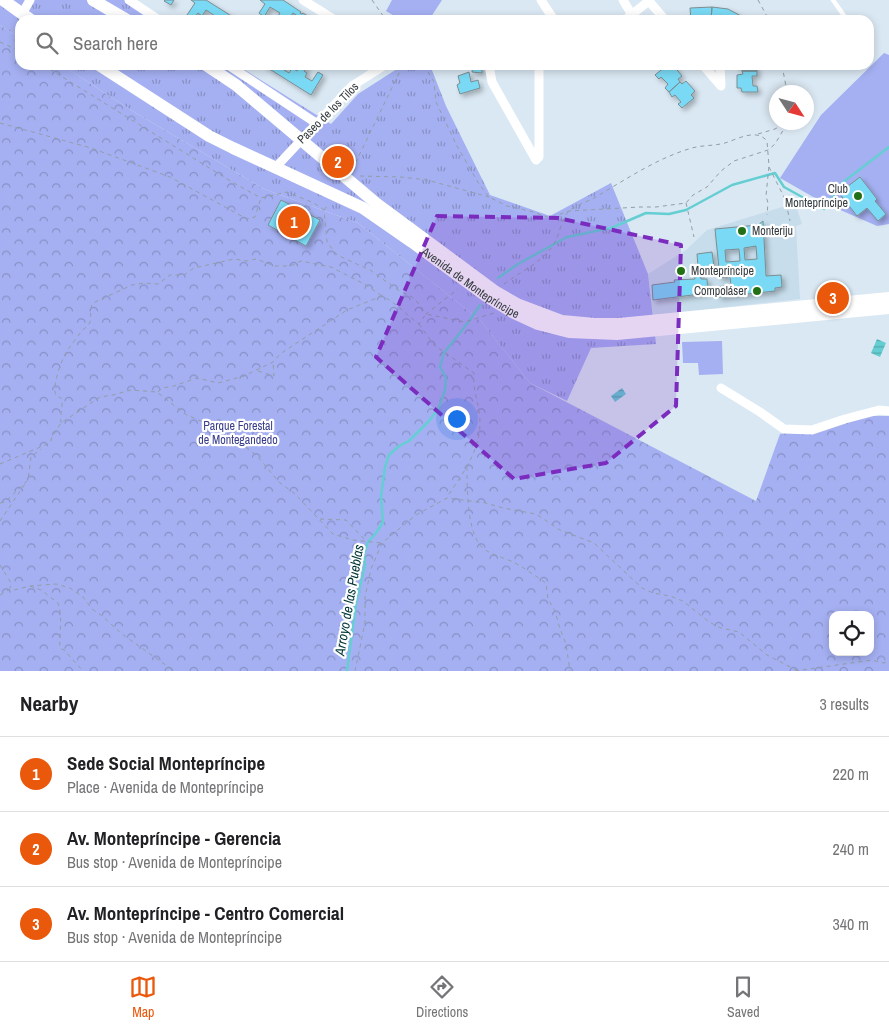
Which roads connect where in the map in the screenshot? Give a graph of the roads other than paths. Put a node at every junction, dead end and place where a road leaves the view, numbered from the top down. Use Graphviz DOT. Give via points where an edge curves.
graph roads {
  1 [pos="3,0"];
  2 [pos="30,0"];
  3 [pos="93,0"];
  4 [pos="128,0"];
  5 [pos="303,0"];
  6 [pos="541,0"];
  7 [pos="623,0"];
  8 [pos="649,0"];
  9 [pos="833,0"];
  10 [pos="24,15"];
  11 [pos="27,15"];
  12 [pos="118,15"];
  13 [pos="151,15"];
  14 [pos="327,15"];
  15 [pos="551,15"];
  16 [pos="628,15"];
  17 [pos="631,15"];
  18 [pos="661,15"];
  19 [pos="844,15"];
  20 [pos="107,70"];
  21 [pos="214,70"];
  22 [pos="236,70"];
  23 [pos="377,70"];
  24 [pos="490,70"];
  25 [pos="539,70"];
  26 [pos="707,70"];
  27 [pos="720,70"];
  28 [pos="316,123"];
  29 [pos="300,140"];
  30 [pos="275,168"];
  31 [pos="889,298"];
  32 [pos="802,306"];
  33 [pos="889,308"];
  34 [pos="825,314"];
  35 [pos="777,318"];
  36 [pos="721,388"];
  37 [pos="889,411"];
  1 -- 10 [label="street"];
  2 -- 11 [label="street"];
  3 -- 12 [label="street"];
  4 -- 13 [label="street"];
  5 -- 14 [label="street"];
  6 -- 15 [label="street"];
  7 -- 16 [label="street"];
  8 -- 17 [label="street"];
  8 -- 18 [label="street"];
  9 -- 19 [label="lane"];
  20 -- 30 [label="street, Avenida de Montepríncipe" via="209,136"];
  21 -- 29 [label="street, Avenida de Montepríncipe"];
  22 -- 28 [label="street"];
  23 -- 28 [label="street, Paseo de los Tilos" via="352,86"];
  24 -- 25 [label="street" via="492,82 536,160 539,157"];
  26 -- 27 [label="street" via="721,86"];
  28 -- 29 [label="street, Paseo de los Tilos"];
  29 -- 30 [label="street, Paseo de los Tilos"];
  29 -- 32 [label="street, Avenida de Montepríncipe" via="377,204 496,292 562,322 619,324"];
  30 -- 35 [label="street, Avenida de Montepríncipe" via="353,203 486,296 538,324 569,332 617,334"];
  31 -- 32 [label="street, Avenida de Montepríncipe"];
  32 -- 34 [label="lane"];
  32 -- 35 [label="lane"];
  33 -- 34 [label="street, Avenida de Montepríncipe"];
  34 -- 35 [label="street, Avenida de Montepríncipe"];
  36 -- 37 [label="street" via="784,429 812,430 879,410"];
}
